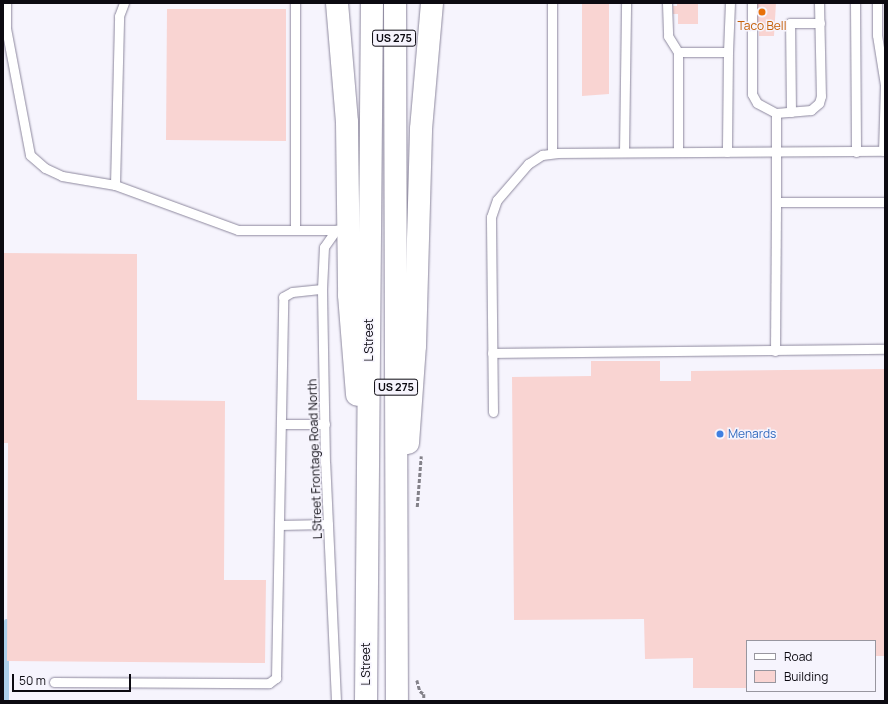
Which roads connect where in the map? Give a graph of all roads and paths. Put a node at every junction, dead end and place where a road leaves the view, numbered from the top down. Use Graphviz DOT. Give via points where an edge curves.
graph roads {
  1 [pos="6,3"];
  2 [pos="124,3"];
  3 [pos="295,3"];
  4 [pos="372,3"];
  5 [pos="395,3"];
  6 [pos="437,3"];
  7 [pos="552,3"];
  8 [pos="626,3"];
  9 [pos="667,3"];
  10 [pos="730,3"];
  11 [pos="752,3"];
  12 [pos="819,3"];
  13 [pos="855,3"];
  14 [pos="877,3"];
  15 [pos="336,10"];
  16 [pos="431,13"];
  17 [pos="820,24"];
  18 [pos="678,52"];
  19 [pos="728,52"];
  20 [pos="776,112"];
  21 [pos="791,112"];
  22 [pos="884,151"];
  23 [pos="624,152"];
  24 [pos="678,152"];
  25 [pos="727,152"];
  26 [pos="775,152"];
  27 [pos="856,152"];
  28 [pos="552,153"];
  29 [pos="115,185"];
  30 [pos="776,202"];
  31 [pos="885,202"];
  32 [pos="342,229"];
  33 [pos="295,230"];
  34 [pos="322,289"];
  35 [pos="885,350"];
  36 [pos="775,351"];
  37 [pos="492,353"];
  38 [pos="493,412"];
  39 [pos="281,424"];
  40 [pos="325,424"];
  41 [pos="368,514"];
  42 [pos="328,524"];
  43 [pos="279,525"];
  44 [pos="397,526"];
  45 [pos="54,682"];
  46 [pos="336,701"];
  47 [pos="366,701"];
  48 [pos="397,701"];
  1 -- 29 [label="lane" via="6,28 30,155 45,168 62,176"];
  2 -- 29 [label="lane" via="119,16"];
  3 -- 33 [label="lane"];
  4 -- 41 [label="main road, L Street / US 275"];
  5 -- 44 [label="main road, US 275"];
  6 -- 16 [label="main road"];
  7 -- 28 [label="lane"];
  8 -- 23 [label="lane"];
  9 -- 18 [label="lane" via="668,36"];
  10 -- 19 [label="lane"];
  11 -- 20 [label="lane" via="752,94 757,103"];
  12 -- 17 [label="lane"];
  13 -- 27 [label="lane"];
  14 -- 22 [label="lane" via="877,35 884,85"];
  15 -- 32 [label="main road" via="347,122"];
  16 -- 44 [label="main road" via="421,129 412,417"];
  17 -- 21 [label="lane" via="819,103 811,110"];
  17 -- 21 [label="lane" via="790,24"];
  18 -- 19 [label="lane"];
  18 -- 24 [label="lane"];
  19 -- 25 [label="lane"];
  20 -- 21 [label="lane"];
  20 -- 26 [label="lane"];
  22 -- 27 [label="lane"];
  23 -- 24 [label="lane"];
  23 -- 28 [label="lane"];
  24 -- 25 [label="lane"];
  25 -- 26 [label="lane"];
  26 -- 27 [label="lane"];
  26 -- 30 [label="lane"];
  28 -- 37 [label="lane" via="542,155 528,164 497,200 491,216"];
  29 -- 33 [label="lane" via="238,230"];
  30 -- 31 [label="lane"];
  30 -- 36 [label="lane"];
  32 -- 33 [label="lane"];
  32 -- 34 [label="lane, L Street Frontage Road North" via="324,247"];
  32 -- 41 [label="main road"];
  34 -- 39 [label="lane" via="292,292 283,297"];
  34 -- 40 [label="lane, L Street Frontage Road North"];
  35 -- 36 [label="lane"];
  36 -- 37 [label="lane"];
  37 -- 38 [label="lane"];
  39 -- 40 [label="lane"];
  39 -- 43 [label="lane"];
  40 -- 42 [label="lane, L Street Frontage Road North"];
  41 -- 47 [label="main road, L Street / US 275"];
  42 -- 43 [label="lane"];
  42 -- 46 [label="lane, L Street Frontage Road North"];
  43 -- 45 [label="lane" via="276,678 269,683"];
  44 -- 48 [label="main road, US 275"];
}
